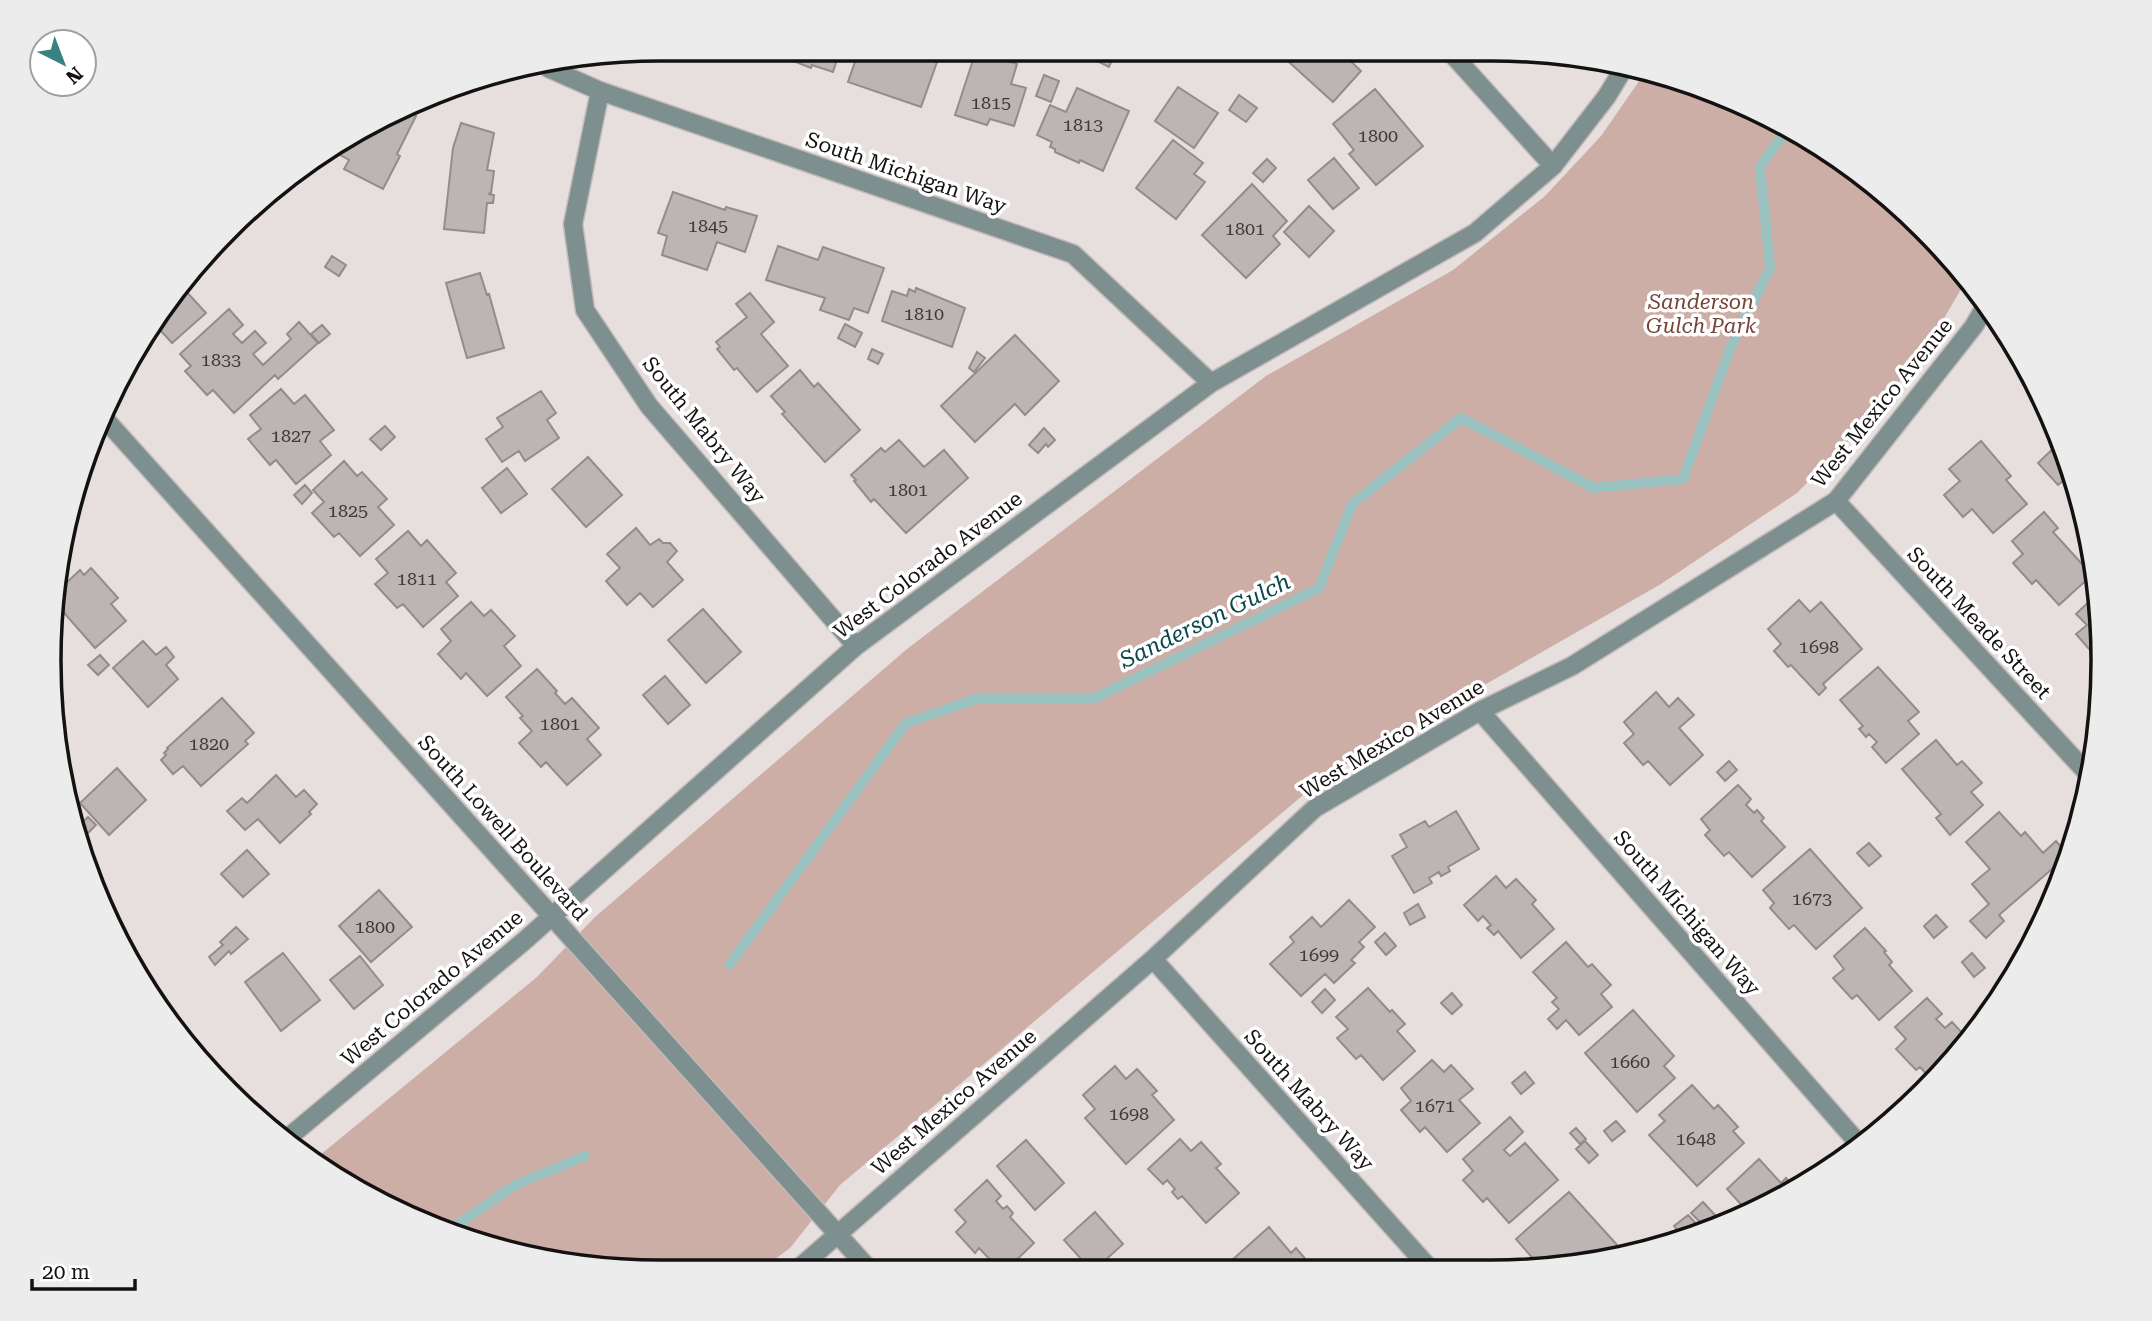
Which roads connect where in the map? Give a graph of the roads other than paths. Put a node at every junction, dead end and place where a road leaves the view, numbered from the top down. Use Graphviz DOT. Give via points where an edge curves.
graph roads {
  1 [pos="1458,61"];
  2 [pos="555,71"];
  3 [pos="1619,75"];
  4 [pos="600,91"];
  5 [pos="1553,166"];
  6 [pos="1980,315"];
  7 [pos="1211,383"];
  8 [pos="110,425"];
  9 [pos="1836,501"];
  10 [pos="856,646"];
  11 [pos="1480,711"];
  12 [pos="2081,766"];
  13 [pos="551,917"];
  14 [pos="1153,959"];
  15 [pos="293,1134"];
  16 [pos="1854,1138"];
  17 [pos="838,1234"];
  18 [pos="808,1260"];
  19 [pos="861,1260"];
  20 [pos="1422,1260"];
  1 -- 5 [label="street"];
  2 -- 4 [label="street, South Michigan Way"];
  3 -- 5 [label="street, West Colorado Avenue"];
  4 -- 7 [label="street, South Michigan Way" via="1073,254"];
  4 -- 10 [label="street, South Mabry Way" via="573,224 585,310 649,406"];
  5 -- 7 [label="street, West Colorado Avenue" via="1475,233"];
  6 -- 9 [label="street, West Mexico Avenue"];
  7 -- 10 [label="street, West Colorado Avenue"];
  8 -- 13 [label="street, South Lowell Boulevard"];
  9 -- 11 [label="street, West Mexico Avenue" via="1572,666"];
  9 -- 12 [label="street, South Meade Street"];
  10 -- 13 [label="street, West Colorado Avenue"];
  11 -- 14 [label="street, West Mexico Avenue" via="1315,808"];
  11 -- 16 [label="street, South Michigan Way"];
  13 -- 15 [label="street, West Colorado Avenue"];
  13 -- 17 [label="street, South Lowell Boulevard"];
  14 -- 17 [label="street, West Mexico Avenue"];
  14 -- 20 [label="street, South Mabry Way"];
  17 -- 18 [label="street, West Mexico Avenue"];
  17 -- 19 [label="street, South Lowell Boulevard"];
}
